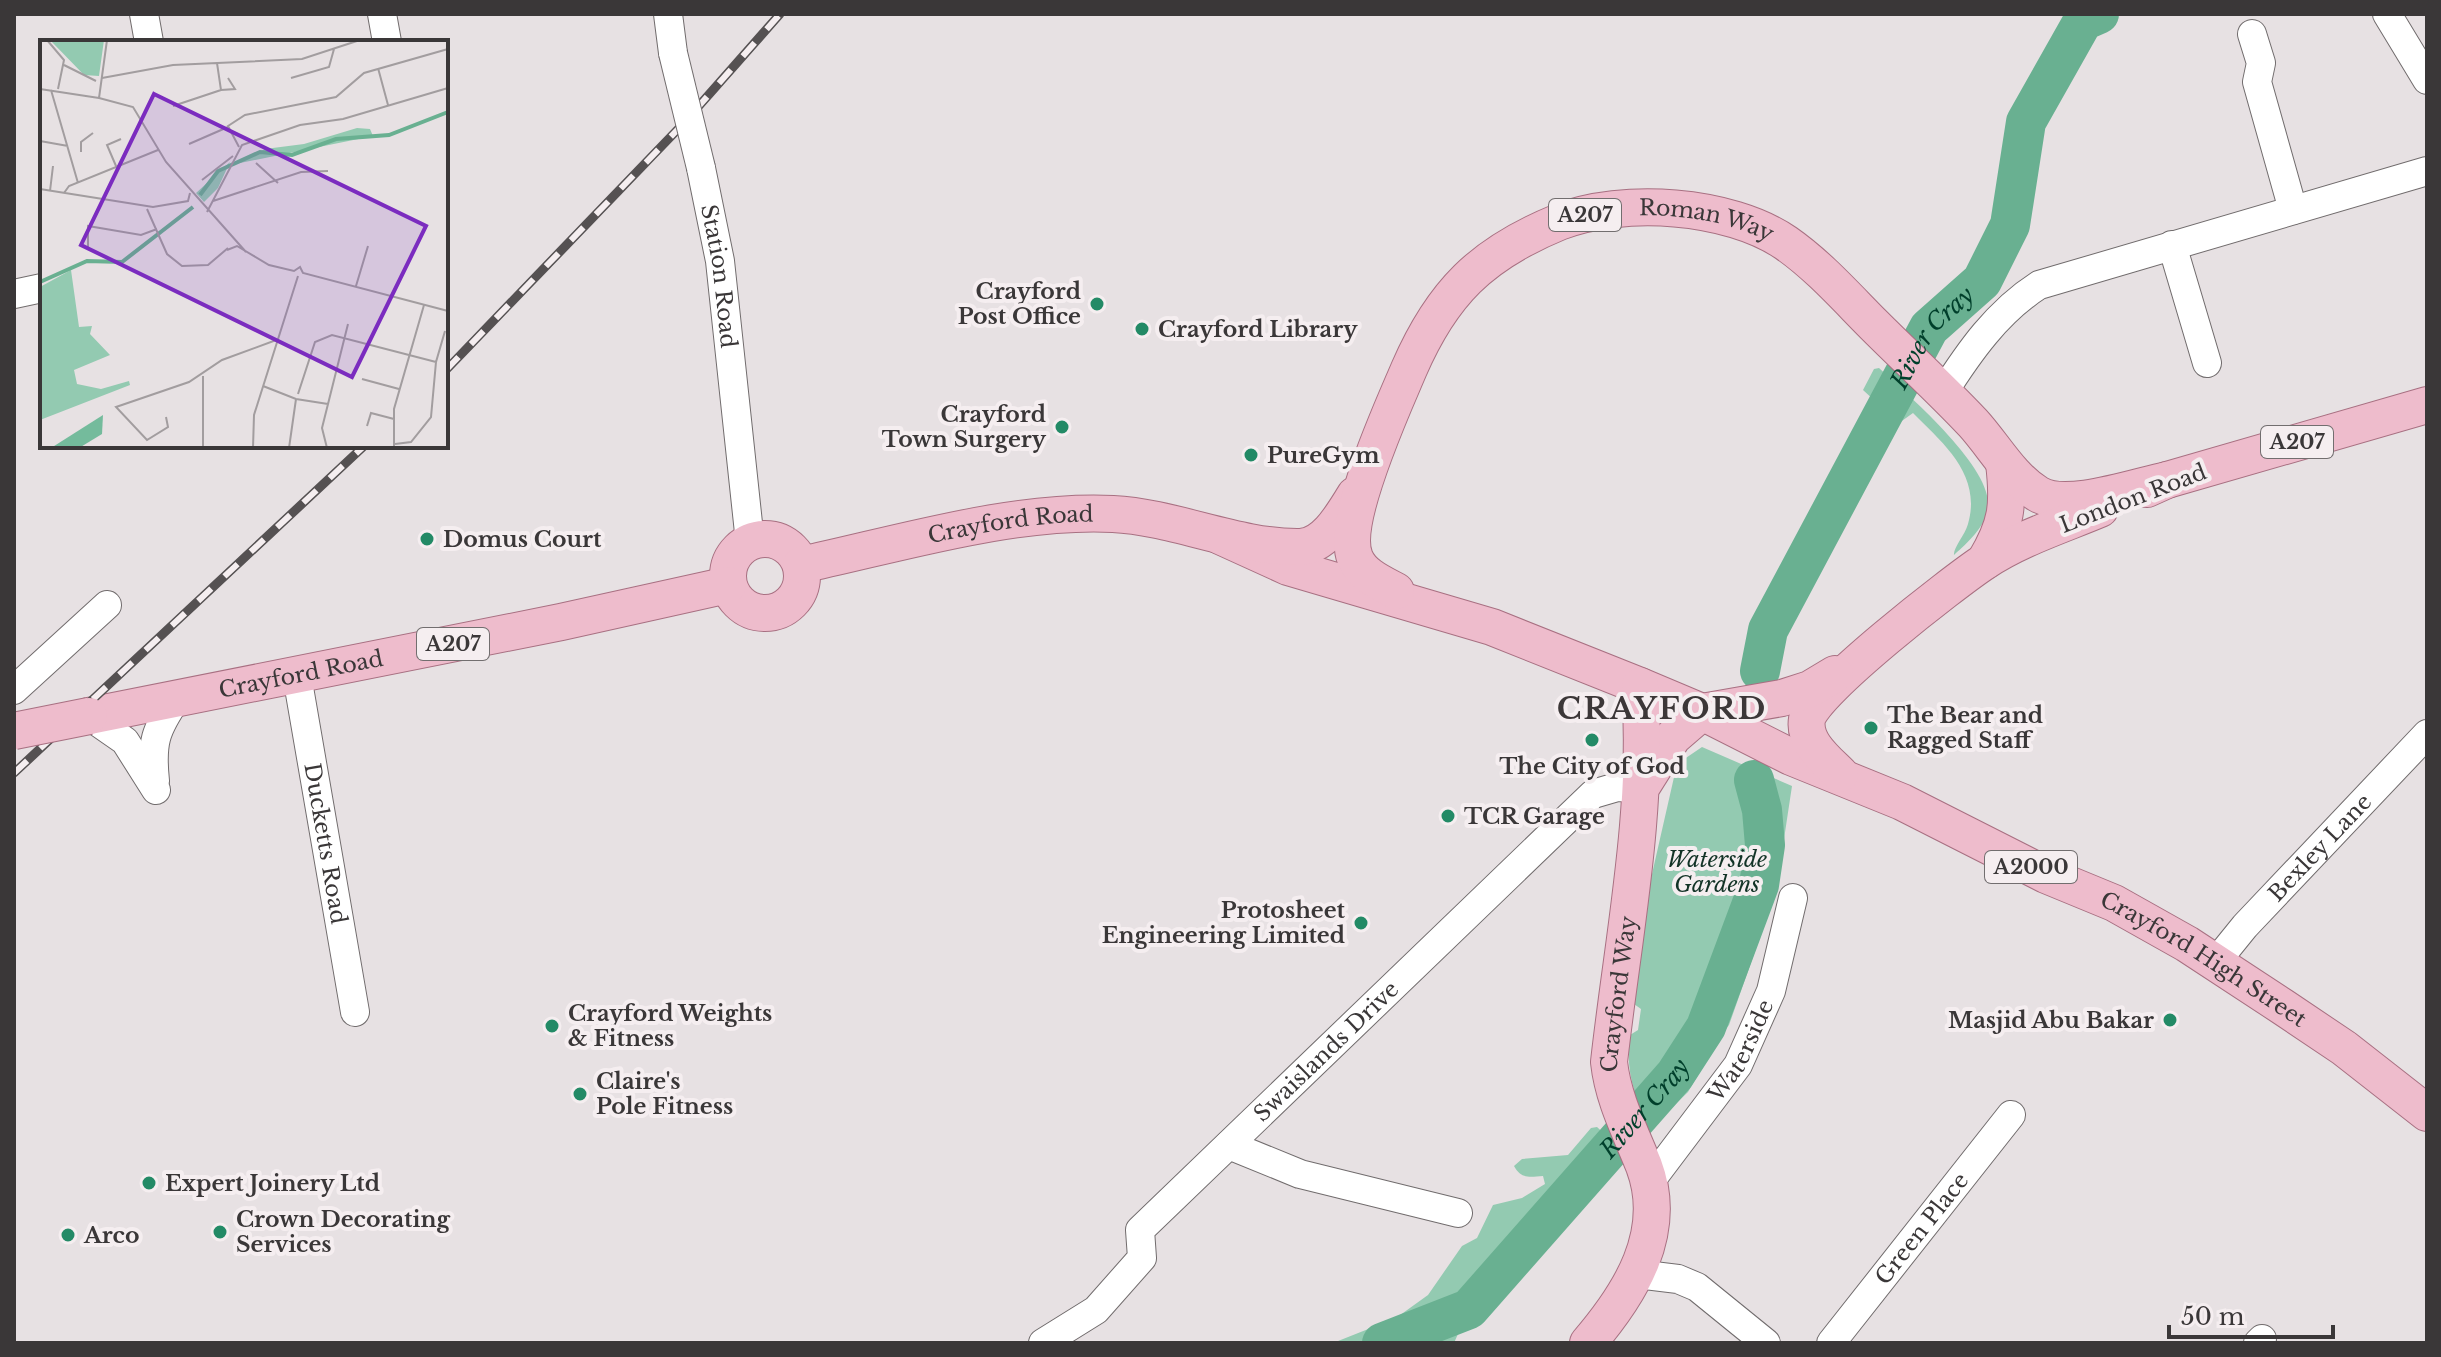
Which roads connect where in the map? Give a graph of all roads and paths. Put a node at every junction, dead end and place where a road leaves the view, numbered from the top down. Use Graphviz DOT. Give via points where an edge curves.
graph roads {
  1 [pos="144,14"];
  2 [pos="382,14"];
  3 [pos="2387,14"];
  4 [pos="669,15"];
  5 [pos="2252,34"];
  6 [pos="149,40"];
  7 [pos="387,40"];
  8 [pos="2427,80"];
  9 [pos="2427,171"];
  10 [pos="2293,210"];
  11 [pos="2172,245"];
  12 [pos="40,288"];
  13 [pos="14,294"];
  14 [pos="2207,363"];
  15 [pos="1938,388"];
  16 [pos="2427,405"];
  17 [pos="2004,463"];
  18 [pos="2167,480"];
  19 [pos="1364,482"];
  20 [pos="1220,536"];
  21 [pos="750,542"];
  22 [pos="1314,544"];
  23 [pos="1354,556"];
  24 [pos="1985,561"];
  25 [pos="801,565"];
  26 [pos="728,585"];
  27 [pos="1421,604"];
  28 [pos="107,605"];
  29 [pos="1870,652"];
  30 [pos="297,676"];
  31 [pos="1640,686"];
  32 [pos="14,690"];
  33 [pos="177,698"];
  34 [pos="1702,712"];
  35 [pos="89,716"];
  36 [pos="14,731"];
  37 [pos="2427,734"];
  38 [pos="1844,778"];
  39 [pos="1641,788"];
  40 [pos="1793,898"];
  41 [pos="2215,963"];
  42 [pos="355,1012"];
  43 [pos="2427,1113"];
  44 [pos="2011,1115"];
  45 [pos="1229,1145"];
  46 [pos="1650,1189"];
  47 [pos="1458,1213"];
  48 [pos="1638,1270"];
  49 [pos="1043,1343"];
  50 [pos="1588,1343"];
  51 [pos="1766,1343"];
  52 [pos="1831,1343"];
  1 -- 6 [label="street"];
  2 -- 7 [label="street"];
  3 -- 8 [label="street"];
  4 -- 21 [label="street, Station Road, bridge" via="720,261"];
  5 -- 10 [label="street" via="2261,63 2257,82"];
  9 -- 10 [label="street"];
  10 -- 11 [label="street"];
  11 -- 14 [label="street"];
  11 -- 15 [label="street" via="2063,276 2014,301"];
  12 -- 13 [label="street"];
  15 -- 17 [label="main road, Roman Way / A207"];
  15 -- 19 [label="main road, Roman Way / A207" via="1784,242 1730,219 1682,209 1614,208 1539,231 1475,270 1443,304 1425,333"];
  16 -- 18 [label="main road, London Road / A207"];
  17 -- 18 [label="main road, Roman Way / A207" via="2038,494 2062,502"];
  17 -- 24 [label="main road, A207" via="2006,514 2002,533"];
  18 -- 24 [label="main road, London Road / A207"];
  19 -- 22 [label="main road, Roman Way / A207" via="1334,527"];
  19 -- 23 [label="main road, Roman Way / A207" via="1354,525"];
  20 -- 22 [label="main road, Crayford Road / A207" via="1301,547"];
  20 -- 25 [label="main road, Crayford Road / A207" via="1131,515 1078,513"];
  20 -- 27 [label="main road, Crayford Road / A207" via="1288,567"];
  21 -- 25 [label="main road" via="781,542"];
  21 -- 26 [label="main road" via="732,559"];
  23 -- 27 [label="main road, Crayford Road / A207" via="1375,580"];
  24 -- 29 [label="main road, London Road / A207"];
  25 -- 26 [label="main road" via="797,595 773,612 745,608"];
  26 -- 30 [label="main road, Crayford Road / A207"];
  27 -- 31 [label="main road, Crayford Road / A207"];
  28 -- 32 [label="street"];
  29 -- 34 [label="main road, London Road / A207" via="1810,689 1759,704"];
  29 -- 38 [label="main road, London Road / A207" via="1818,700 1807,720 1816,750"];
  30 -- 33 [label="main road, Crayford Road / A207"];
  30 -- 42 [label="street, Ducketts Road"];
  31 -- 34 [label="main road, Crayford Road / A207"];
  31 -- 39 [label="main road, Crayford Way"];
  33 -- 35 [label="main road, Crayford Road / A207"];
  33 -- 35 [label="street" via="161,722 152,750 156,790 125,741"];
  34 -- 38 [label="main road, Crayford High Street"];
  34 -- 39 [label="main road, Crayford Way" via="1673,737"];
  35 -- 36 [label="main road, Crayford Road / A207, bridge"];
  37 -- 41 [label="street, Bexley Lane"];
  38 -- 41 [label="main road, Crayford High Street / A2000" via="2114,903"];
  39 -- 45 [label="street, Swaislands Drive" via="1593,794"];
  39 -- 46 [label="main road, Crayford Way" via="1609,1062 1611,1087"];
  40 -- 46 [label="street, Waterside" via="1771,991 1738,1065"];
  41 -- 43 [label="main road, Crayford High Street / A2000" via="2344,1048"];
  44 -- 52 [label="street, Green Place"];
  45 -- 47 [label="street" via="1300,1174"];
  45 -- 49 [label="street, Swaislands Drive" via="1140,1230 1142,1258 1096,1310"];
  46 -- 48 [label="main road, Crayford Way" via="1650,1240"];
  48 -- 50 [label="main road, Crayford Way"];
  48 -- 51 [label="street" via="1686,1281"];
}
